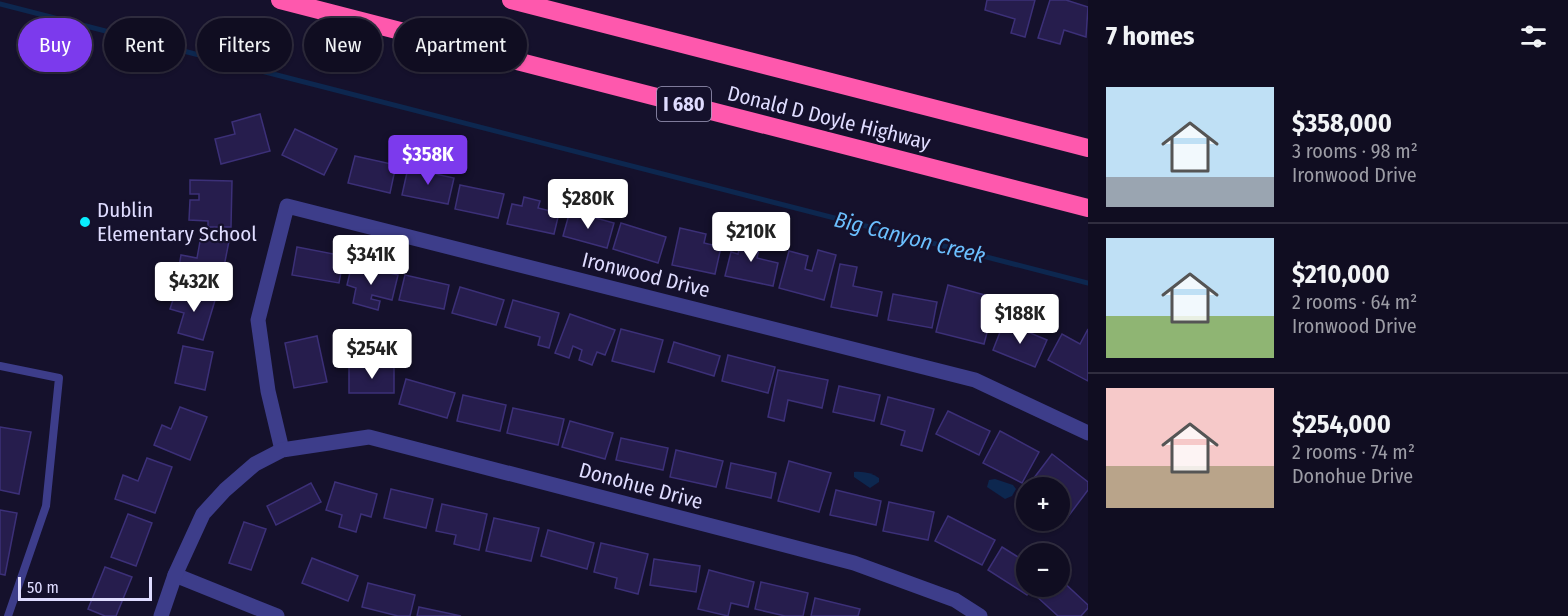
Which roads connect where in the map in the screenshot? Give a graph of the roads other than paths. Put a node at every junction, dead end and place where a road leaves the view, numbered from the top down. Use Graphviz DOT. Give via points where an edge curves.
graph roads {
  1 [pos="280,0"];
  2 [pos="511,0"];
  3 [pos="1088,148"];
  4 [pos="1088,208"];
  5 [pos="0,366"];
  6 [pos="1088,433"];
  7 [pos="282,450"];
  8 [pos="175,575"];
  9 [pos="8,616"];
  10 [pos="161,616"];
  11 [pos="277,616"];
  12 [pos="980,616"];
  1 -- 4 [label="highway, Donald D Doyle Highway / I 680"];
  2 -- 3 [label="highway, Donald D Doyle Highway"];
  5 -- 9 [label="lane" via="59,378 46,506"];
  6 -- 7 [label="street, Ironwood Drive" via="975,380 287,206 258,320 268,392"];
  7 -- 8 [label="street, Donohue Drive" via="255,464 203,514"];
  7 -- 12 [label="street, Donohue Drive" via="369,437 854,563 955,600"];
  8 -- 10 [label="street, Donohue Drive"];
  8 -- 11 [label="street"];
}
